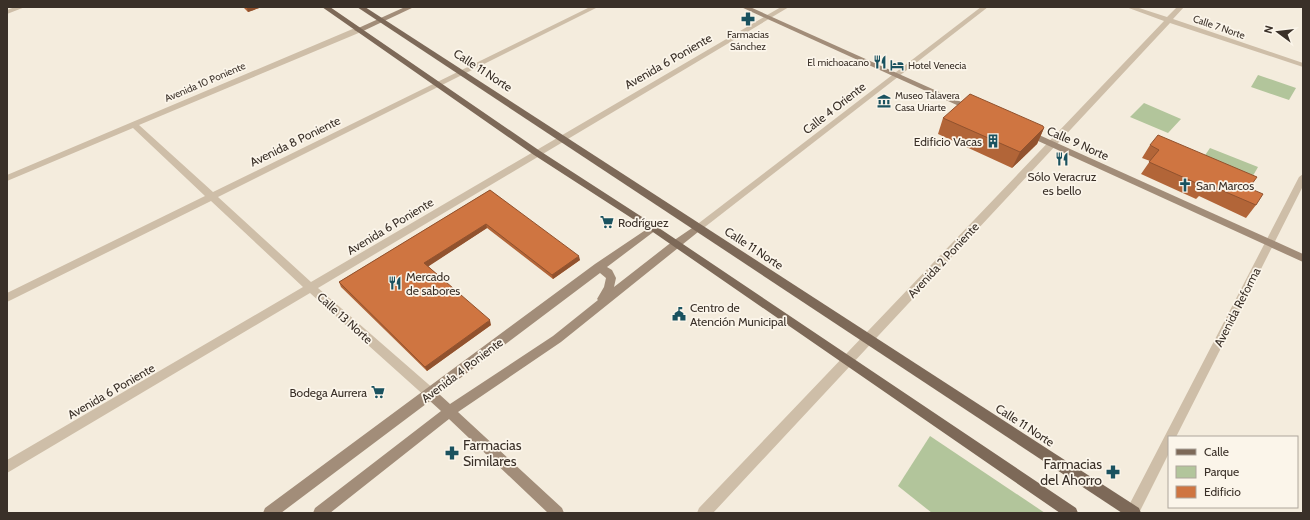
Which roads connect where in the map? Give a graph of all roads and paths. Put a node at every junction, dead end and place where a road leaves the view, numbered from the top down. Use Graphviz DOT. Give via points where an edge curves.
graph roads {
  1 [pos="22,7"];
  2 [pos="325,7"];
  3 [pos="360,7"];
  4 [pos="411,7"];
  5 [pos="595,7"];
  6 [pos="744,7"];
  7 [pos="786,7"];
  8 [pos="985,7"];
  9 [pos="1129,7"];
  10 [pos="1182,7"];
  11 [pos="7,12"];
  12 [pos="768,17"];
  13 [pos="380,20"];
  14 [pos="1169,20"];
  15 [pos="358,30"];
  16 [pos="1303,65"];
  17 [pos="461,73"];
  18 [pos="897,75"];
  19 [pos="437,84"];
  20 [pos="981,112"];
  21 [pos="133,124"];
  22 [pos="1017,128"];
  23 [pos="561,139"];
  24 [pos="1052,144"];
  25 [pos="538,153"];
  26 [pos="1303,177"];
  27 [pos="7,178"];
  28 [pos="211,197"];
  29 [pos="653,228"];
  30 [pos="698,228"];
  31 [pos="676,243"];
  32 [pos="1270,243"];
  33 [pos="1303,258"];
  34 [pos="599,267"];
  35 [pos="311,288"];
  36 [pos="7,298"];
  37 [pos="596,307"];
  38 [pos="868,339"];
  39 [pos="847,361"];
  40 [pos="430,394"];
  41 [pos="449,412"];
  42 [pos="1171,436"];
  43 [pos="1168,442"];
  44 [pos="7,467"];
  45 [pos="270,513"];
  46 [pos="320,513"];
  47 [pos="557,513"];
  48 [pos="704,513"];
  49 [pos="1071,513"];
  50 [pos="1132,513"];
  1 -- 11 [label="street"];
  2 -- 15 [label="main road"];
  3 -- 13 [label="main road, Calle 11 Norte"];
  4 -- 13 [label="main road, Avenida 10 Poniente"];
  5 -- 17 [label="street, Avenida 8 Poniente"];
  6 -- 12 [label="main road"];
  7 -- 12 [label="street, Avenida 6 Poniente"];
  8 -- 18 [label="street, Calle 4 Oriente"];
  9 -- 14 [label="street, Calle 7 Norte"];
  10 -- 14 [label="street, Avenida 2 Poniente"];
  12 -- 18 [label="main road"];
  12 -- 23 [label="street, Avenida 6 Poniente"];
  13 -- 15 [label="main road, Avenida 10 Poniente"];
  13 -- 17 [label="main road, Calle 11 Norte"];
  14 -- 16 [label="street, Calle 7 Norte"];
  14 -- 24 [label="street, Avenida 2 Poniente"];
  15 -- 19 [label="main road"];
  15 -- 21 [label="street, Avenida 10 Poniente"];
  17 -- 19 [label="street, Avenida 8 Poniente"];
  17 -- 23 [label="main road, Calle 11 Norte"];
  18 -- 20 [label="main road"];
  18 -- 30 [label="street, Calle 4 Oriente"];
  19 -- 25 [label="main road"];
  19 -- 28 [label="street, Avenida 8 Poniente"];
  21 -- 27 [label="street, Avenida 10 Poniente"];
  21 -- 28 [label="street, Calle 13 Norte"];
  22 -- 24 [label="main road, Calle 9 Norte"];
  23 -- 25 [label="street, Avenida 6 Poniente"];
  23 -- 30 [label="main road, Calle 11 Norte"];
  24 -- 32 [label="main road, Calle 9 Norte"];
  24 -- 38 [label="street, Avenida 2 Poniente"];
  25 -- 29 [label="main road"];
  25 -- 35 [label="street, Avenida 6 Poniente"];
  26 -- 32 [label="street, Avenida Reforma"];
  28 -- 35 [label="street, Calle 13 Norte"];
  28 -- 36 [label="street, Avenida 8 Poniente"];
  29 -- 31 [label="main road"];
  29 -- 34 [label="main road, Avenida 4 Poniente"];
  30 -- 31 [label="main road"];
  30 -- 38 [label="main road, Calle 11 Norte"];
  31 -- 37 [label="main road"];
  31 -- 39 [label="main road"];
  32 -- 33 [label="main road, Calle 9 Norte"];
  32 -- 42 [label="street, Avenida Reforma"];
  34 -- 37 [label="main road" via="610,276 611,282"];
  34 -- 40 [label="main road, Avenida 4 Poniente"];
  35 -- 40 [label="street, Calle 13 Norte"];
  35 -- 44 [label="street, Avenida 6 Poniente"];
  37 -- 41 [label="main road" via="557,339"];
  38 -- 39 [label="street, Avenida 2 Poniente"];
  38 -- 50 [label="main road, Calle 11 Norte"];
  39 -- 48 [label="street, Avenida 2 Poniente"];
  39 -- 49 [label="main road"];
  40 -- 41 [label="main road, Calle 13 Norte"];
  40 -- 45 [label="main road, Avenida 4 Poniente"];
  41 -- 46 [label="main road"];
  41 -- 47 [label="main road, Calle 13 Norte"];
  43 -- 50 [label="street"];
}
